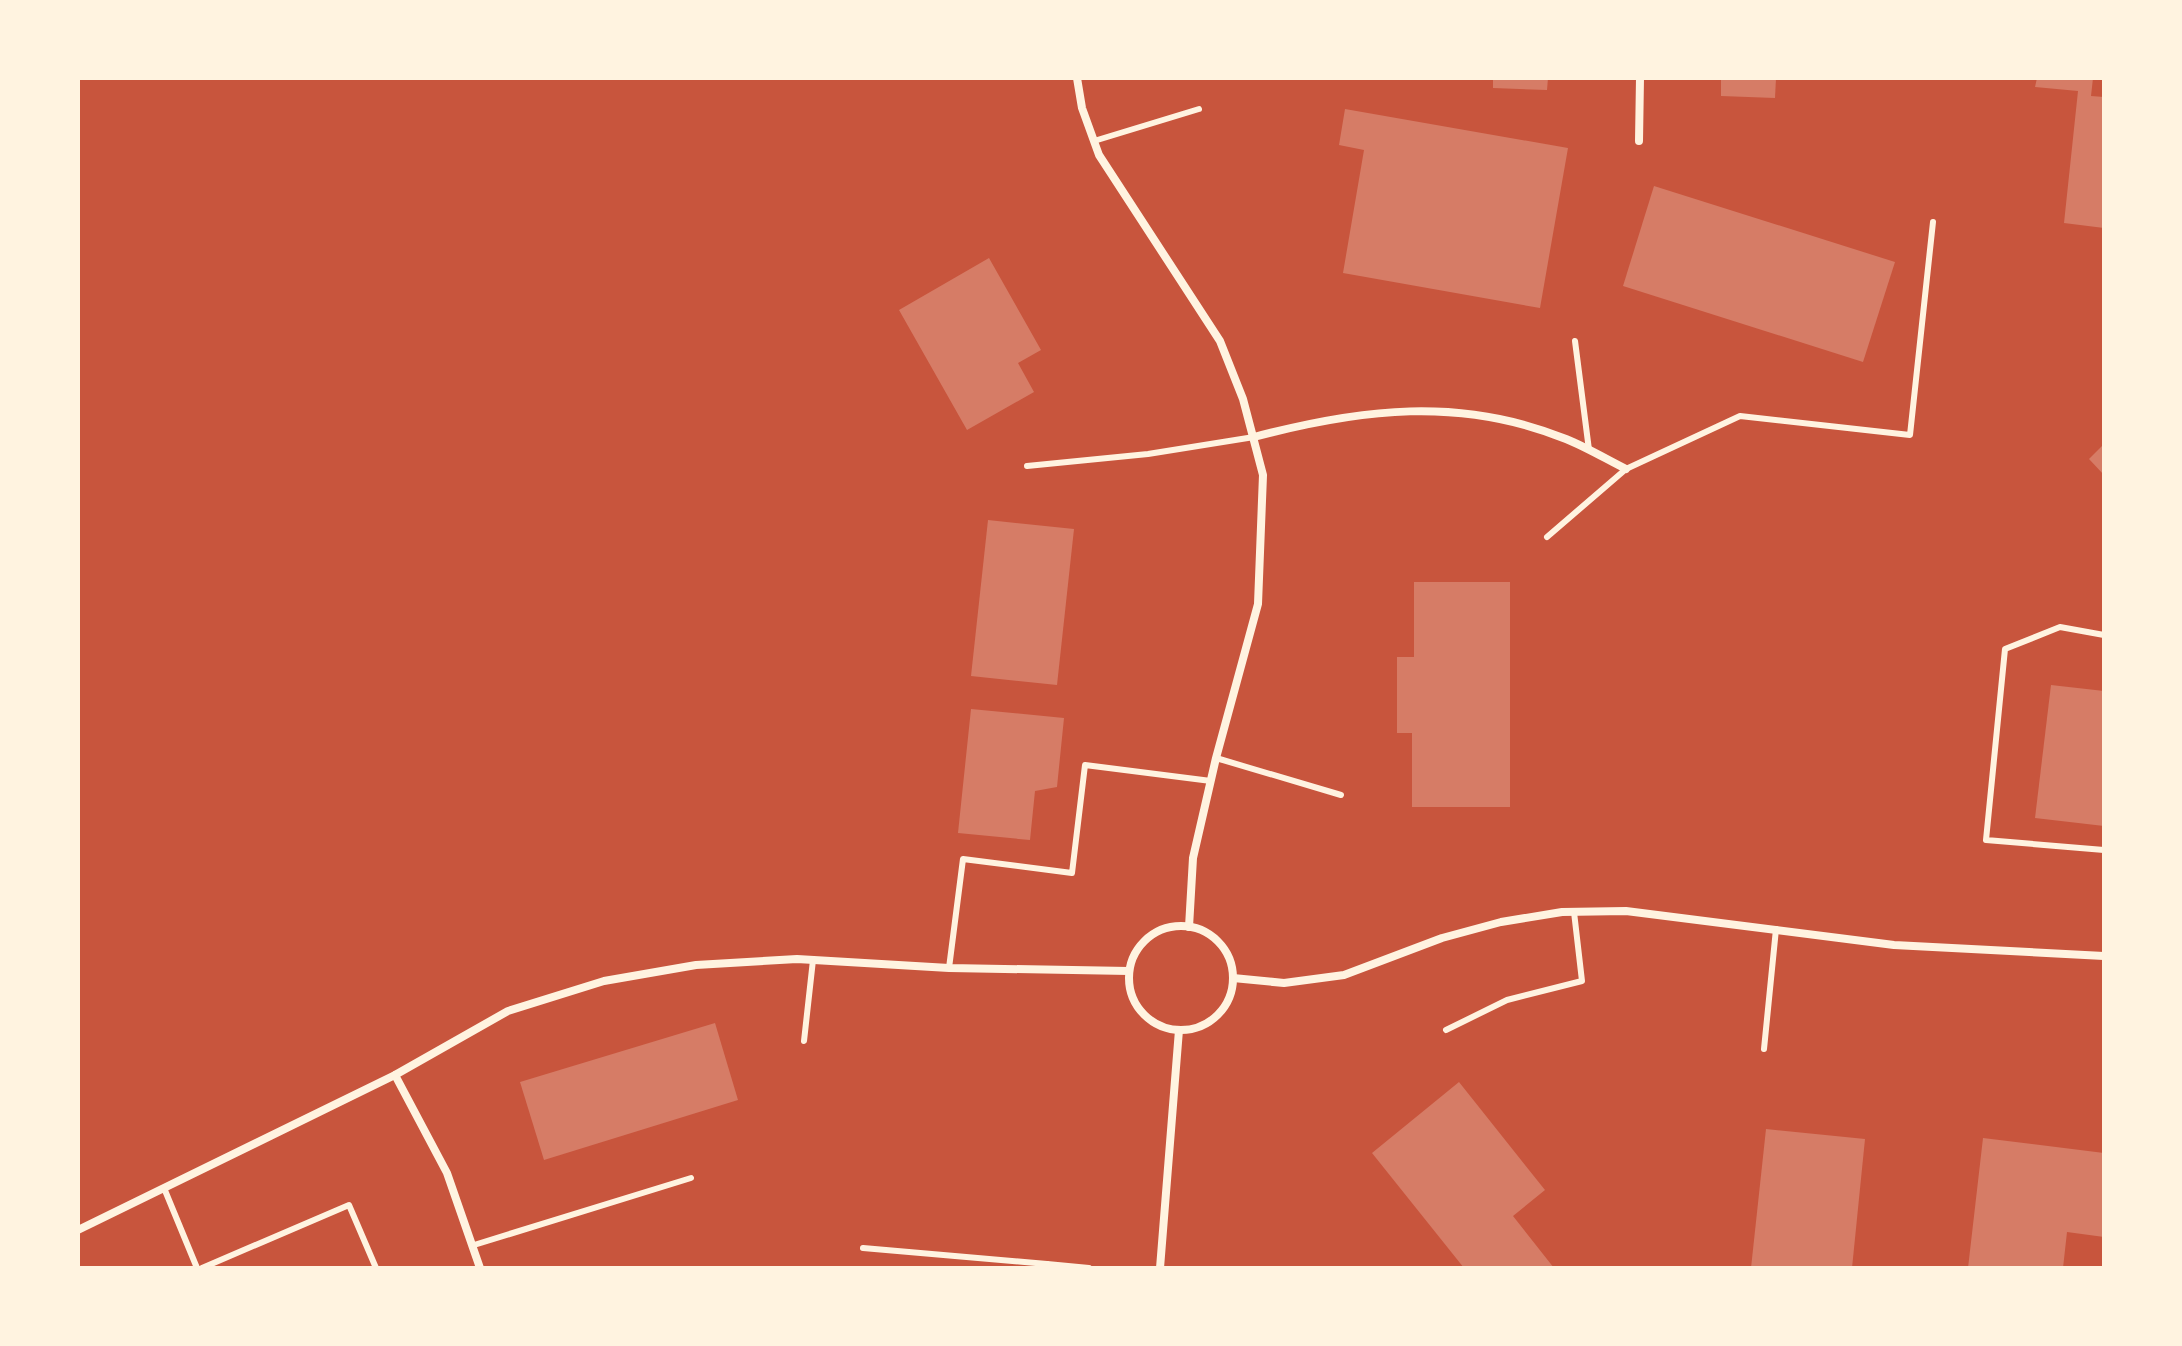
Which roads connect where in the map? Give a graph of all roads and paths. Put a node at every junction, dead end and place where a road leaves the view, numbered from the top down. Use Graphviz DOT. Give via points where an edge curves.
graph roads {
  1 [pos="1077,78"];
  2 [pos="1640,78"];
  3 [pos="1199,109"];
  4 [pos="1094,141"];
  5 [pos="1639,141"];
  6 [pos="1933,222"];
  7 [pos="1575,341"];
  8 [pos="1254,437"];
  9 [pos="1589,450"];
  10 [pos="1027,466"];
  11 [pos="1626,469"];
  12 [pos="1547,537"];
  13 [pos="2104,635"];
  14 [pos="1216,758"];
  15 [pos="1211,781"];
  16 [pos="1341,795"];
  17 [pos="2104,850"];
  18 [pos="1574,912"];
  19 [pos="1189,927"];
  20 [pos="1776,928"];
  21 [pos="2104,956"];
  22 [pos="813,960"];
  23 [pos="949,968"];
  24 [pos="1129,971"];
  25 [pos="1233,978"];
  26 [pos="1179,1030"];
  27 [pos="1446,1030"];
  28 [pos="804,1041"];
  29 [pos="1764,1049"];
  30 [pos="395,1075"];
  31 [pos="691,1178"];
  32 [pos="164,1188"];
  33 [pos="78,1230"];
  34 [pos="474,1245"];
  35 [pos="863,1248"];
  36 [pos="1047,1266"];
  37 [pos="200,1268"];
  38 [pos="376,1268"];
  39 [pos="480,1268"];
  40 [pos="1089,1268"];
  41 [pos="1160,1268"];
  1 -- 4 [label="street"];
  2 -- 5 [label="street"];
  3 -- 4 [label="lane"];
  4 -- 8 [label="street" via="1220,341"];
  6 -- 11 [label="lane" via="1910,435 1740,416"];
  7 -- 9 [label="lane"];
  8 -- 9 [label="street" via="1325,418 1392,410 1451,411 1509,421"];
  8 -- 10 [label="lane"];
  8 -- 14 [label="street" via="1263,475 1258,604"];
  9 -- 11 [label="street"];
  11 -- 12 [label="lane"];
  13 -- 17 [label="lane" via="2060,627 2005,649 1986,840"];
  14 -- 15 [label="street"];
  14 -- 16 [label="lane"];
  15 -- 19 [label="street" via="1193,858"];
  15 -- 23 [label="lane" via="1085,765 1072,873 963,859"];
  18 -- 20 [label="street" via="1641,913"];
  18 -- 25 [label="street" via="1471,930 1344,975 1284,983"];
  18 -- 27 [label="lane" via="1582,981 1507,1000"];
  19 -- 24 [label="street" via="1159,930 1145,940"];
  19 -- 25 [label="street" via="1210,934 1222,946"];
  20 -- 21 [label="street" via="1894,945"];
  20 -- 29 [label="lane"];
  22 -- 23 [label="street"];
  22 -- 28 [label="lane"];
  22 -- 30 [label="street" via="696,965 604,981 508,1011"];
  23 -- 24 [label="street"];
  24 -- 26 [label="street" via="1130,989 1142,1012 1163,1027"];
  25 -- 26 [label="street" via="1223,1010 1196,1029"];
  26 -- 41 [label="street"];
  30 -- 32 [label="street"];
  30 -- 34 [label="street" via="447,1173"];
  31 -- 34 [label="lane"];
  32 -- 33 [label="street"];
  32 -- 37 [label="lane"];
  34 -- 39 [label="street"];
  35 -- 36 [label="lane"];
  36 -- 40 [label="lane"];
  37 -- 38 [label="lane" via="349,1205"];
}
